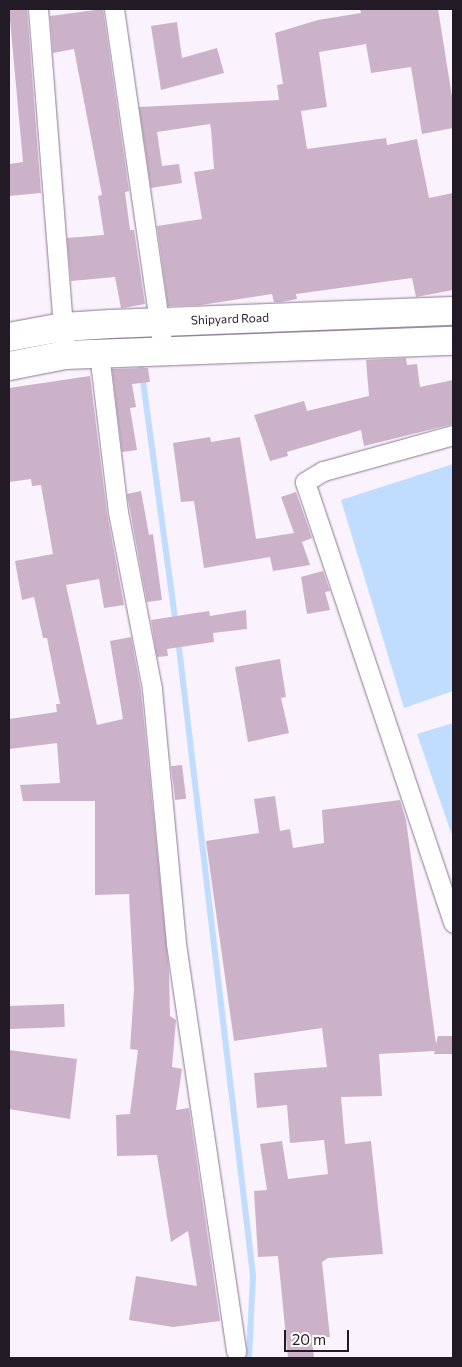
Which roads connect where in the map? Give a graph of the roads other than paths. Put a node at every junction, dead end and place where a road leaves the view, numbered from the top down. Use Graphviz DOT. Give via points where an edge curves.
graph roads {
  1 [pos="38,9"];
  2 [pos="114,9"];
  3 [pos="453,310"];
  4 [pos="160,321"];
  5 [pos="63,327"];
  6 [pos="9,337"];
  7 [pos="453,341"];
  8 [pos="163,350"];
  9 [pos="99,353"];
  10 [pos="65,355"];
  11 [pos="9,366"];
  12 [pos="453,435"];
  13 [pos="453,923"];
  14 [pos="236,1352"];
  1 -- 5 [label="street"];
  2 -- 4 [label="street"];
  3 -- 4 [label="main road, Shipyard Road"];
  4 -- 5 [label="main road, Shipyard Road"];
  4 -- 8 [label="street"];
  5 -- 6 [label="main road, Shipyard Road"];
  5 -- 10 [label="street"];
  7 -- 8 [label="main road"];
  8 -- 9 [label="main road"];
  9 -- 10 [label="main road"];
  9 -- 14 [label="street" via="118,512 152,689 176,944"];
  10 -- 11 [label="main road"];
  12 -- 13 [label="street" via="324,471 305,482"];
}
